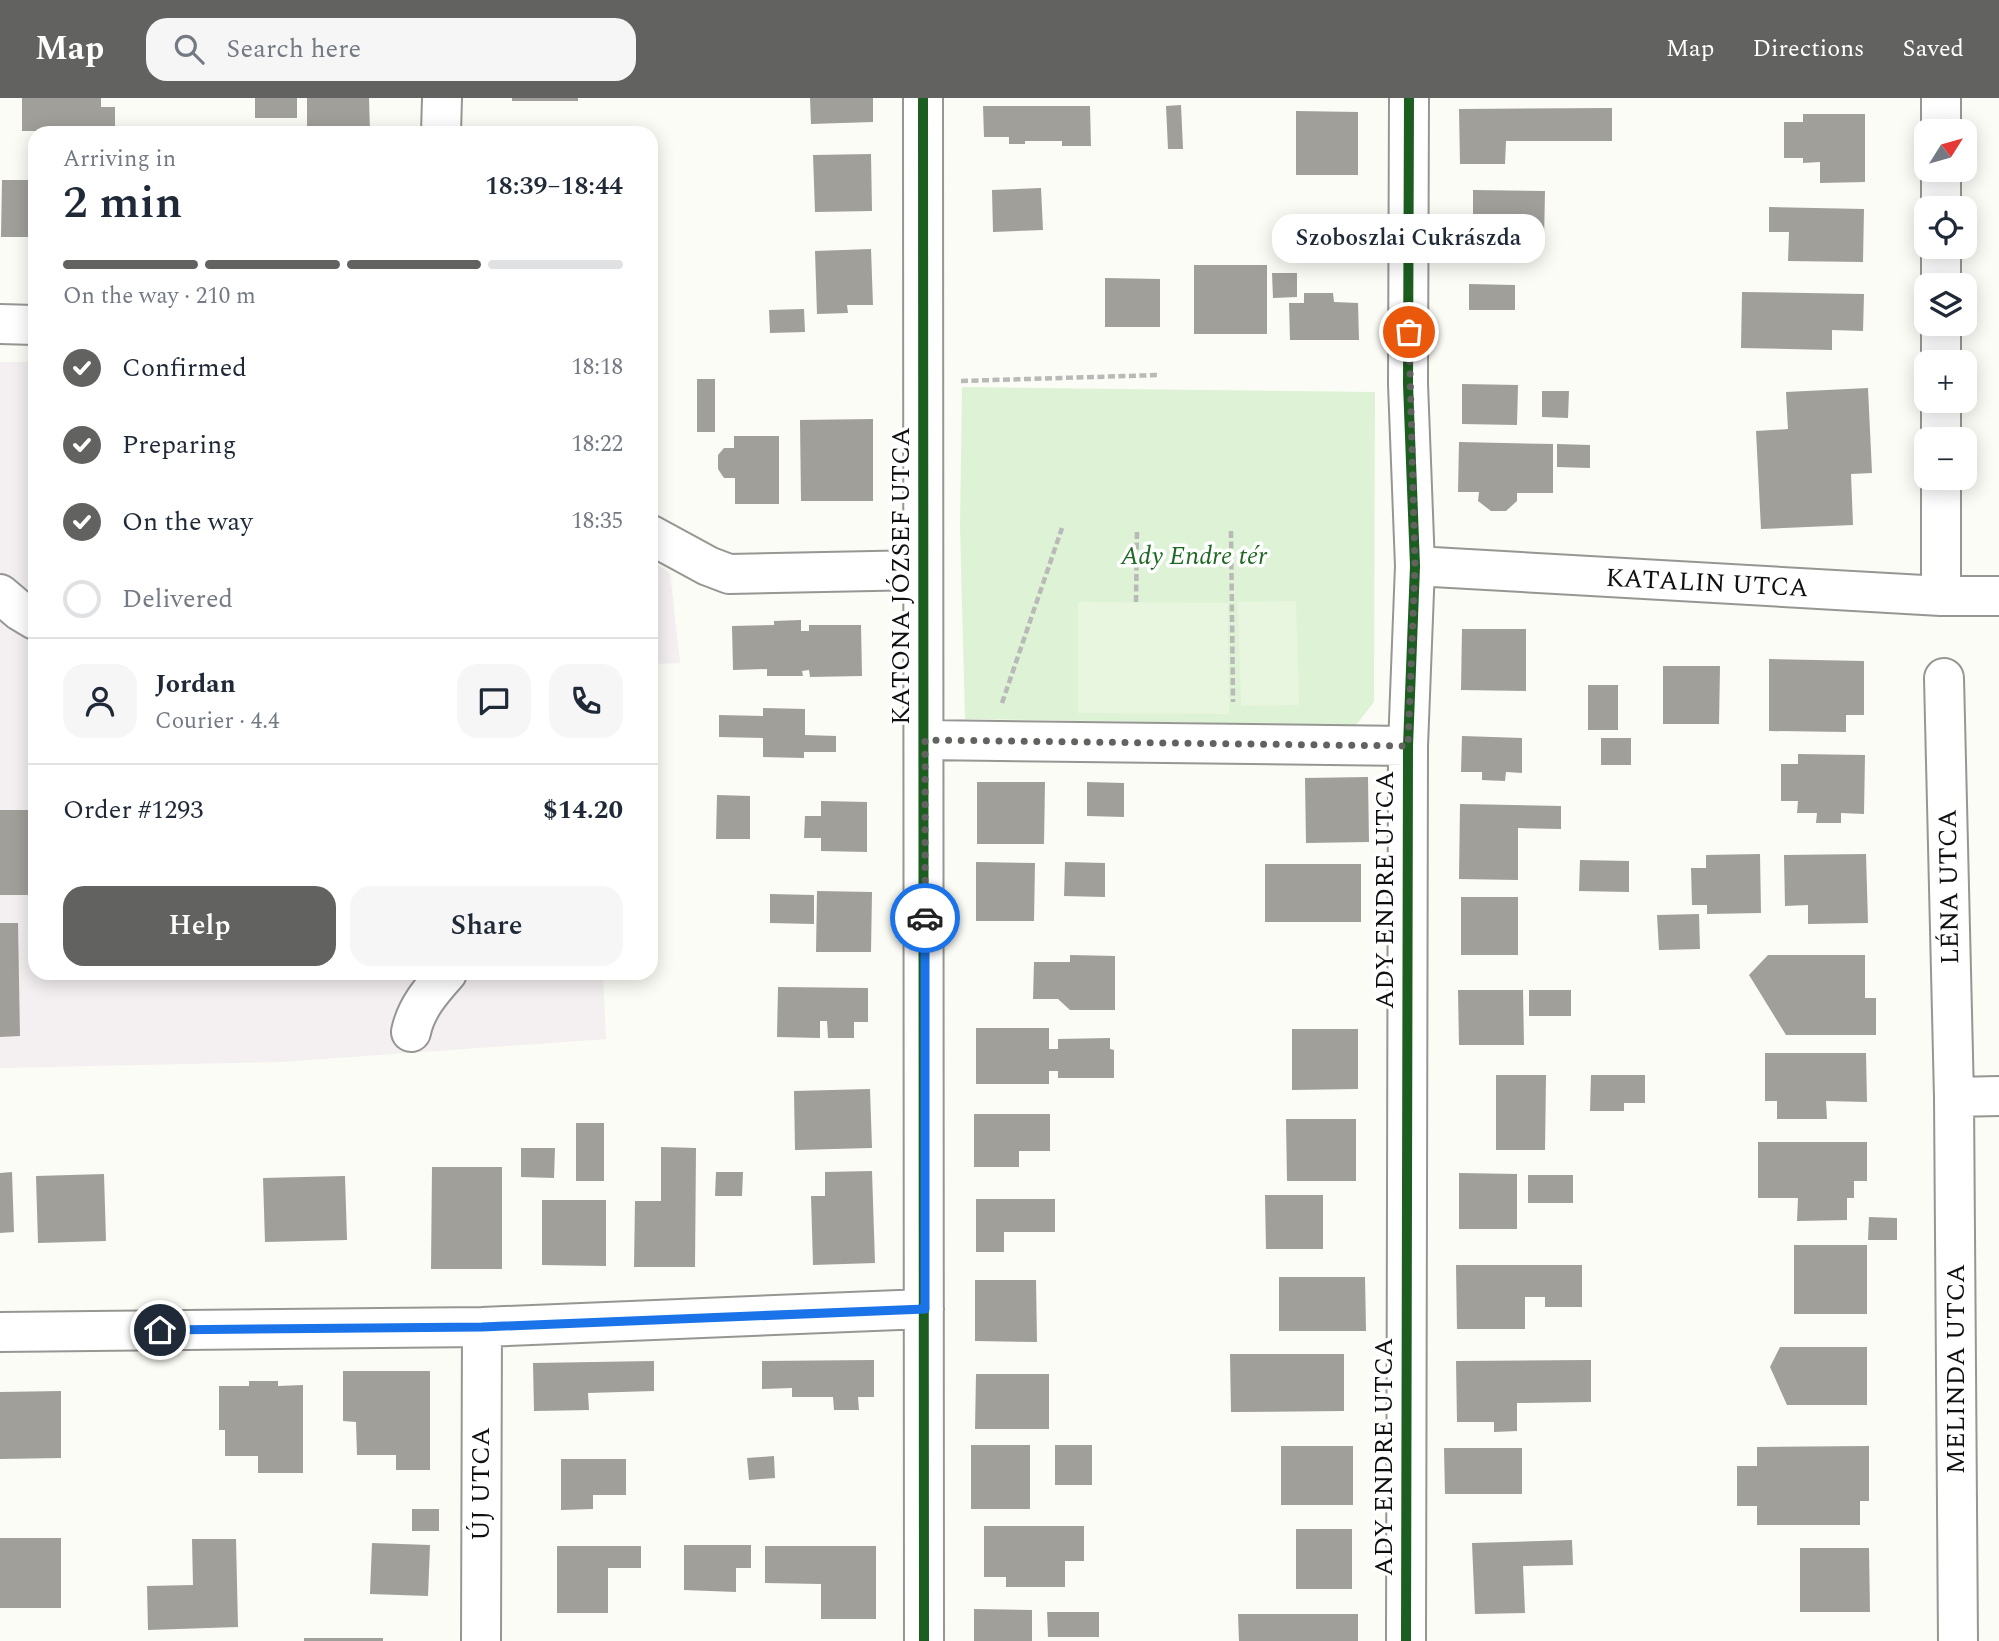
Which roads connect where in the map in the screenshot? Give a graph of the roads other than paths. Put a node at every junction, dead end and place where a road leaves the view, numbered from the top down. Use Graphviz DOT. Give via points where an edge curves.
graph roads {
  1 [pos="442,98"];
  2 [pos="923,98"];
  3 [pos="1409,98"];
  4 [pos="1941,98"];
  5 [pos="1941,119"];
  6 [pos="441,126"];
  7 [pos="0,324"];
  8 [pos="28,325"];
  9 [pos="1941,490"];
  10 [pos="658,539"];
  11 [pos="1415,566"];
  12 [pos="922,570"];
  13 [pos="0,594"];
  14 [pos="1941,596"];
  15 [pos="1999,596"];
  16 [pos="28,616"];
  17 [pos="1944,678"];
  18 [pos="925,740"];
  19 [pos="1408,746"];
  20 [pos="442,980"];
  21 [pos="411,1032"];
  22 [pos="1999,1096"];
  23 [pos="1954,1097"];
  24 [pos="925,1309"];
  25 [pos="482,1327"];
  26 [pos="0,1332"];
  27 [pos="481,1641"];
  28 [pos="924,1641"];
  29 [pos="1406,1641"];
  30 [pos="1958,1641"];
  1 -- 6 [label="street"];
  2 -- 12 [label="street, KATONA JÓZSEF UTCA"];
  3 -- 11 [label="street, ADY ENDRE UTCA" via="1408,384"];
  4 -- 5 [label="street"];
  7 -- 8 [label="street"];
  9 -- 14 [label="street"];
  10 -- 12 [label="street" via="729,574"];
  11 -- 14 [label="street, KATALIN UTCA"];
  11 -- 19 [label="street, ADY ENDRE UTCA"];
  12 -- 18 [label="street, KATONA JÓZSEF UTCA"];
  13 -- 16 [label="street"];
  14 -- 15 [label="street, KATALIN UTCA"];
  17 -- 23 [label="street, LÉNA UTCA"];
  18 -- 19 [label="street"];
  18 -- 24 [label="street, KATONA JÓZSEF UTCA"];
  19 -- 29 [label="street, ADY ENDRE UTCA"];
  20 -- 21 [label="street" via="422,1005"];
  22 -- 23 [label="street"];
  23 -- 30 [label="street, MELINDA UTCA"];
  24 -- 25 [label="street"];
  24 -- 28 [label="street, KATONA JÓZSEF UTCA"];
  25 -- 26 [label="street"];
  25 -- 27 [label="street, ÚJ UTCA"];
}
